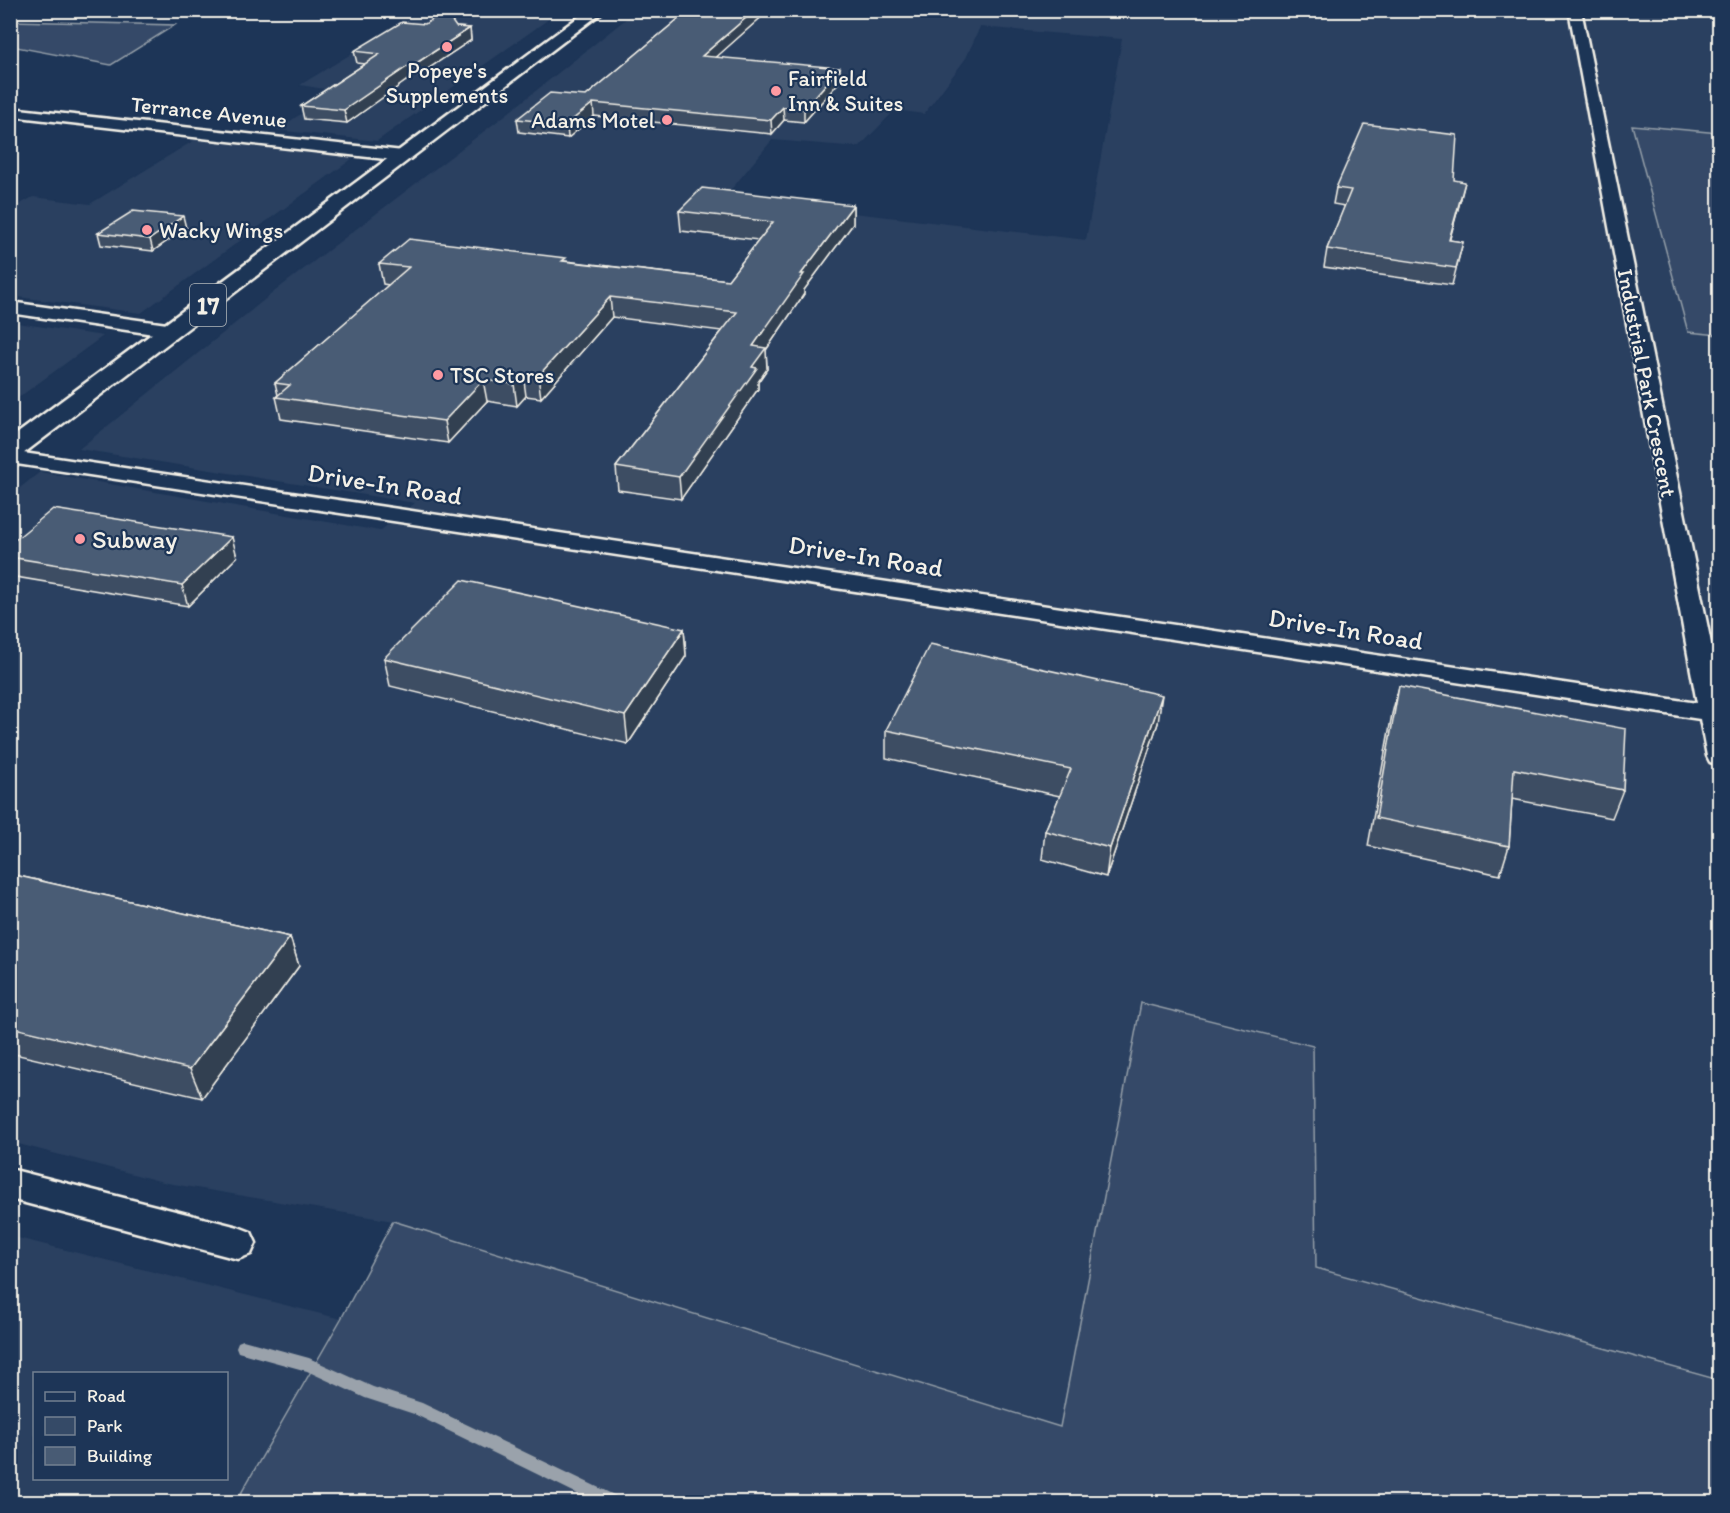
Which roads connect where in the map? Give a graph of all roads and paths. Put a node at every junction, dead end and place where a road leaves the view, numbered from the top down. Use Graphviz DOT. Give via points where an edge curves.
graph roads {
  1 [pos="598,10"];
  2 [pos="1575,10"];
  3 [pos="10,112"];
  4 [pos="404,156"];
  5 [pos="10,307"];
  6 [pos="174,331"];
  7 [pos="10,452"];
  8 [pos="10,457"];
  9 [pos="1712,713"];
  10 [pos="1719,756"];
  11 [pos="10,1184"];
  12 [pos="238,1243"];
  1 -- 4 [label="highway, 17"];
  2 -- 9 [label="street, Industrial Park Crescent"];
  3 -- 4 [label="street, Terrance Avenue"];
  4 -- 6 [label="highway, 17"];
  5 -- 6 [label="street"];
  6 -- 7 [label="highway, 17"];
  8 -- 9 [label="street, Drive-In Road"];
  9 -- 10 [label="street, Industrial Park Crescent"];
  11 -- 12 [label="street"];
}
